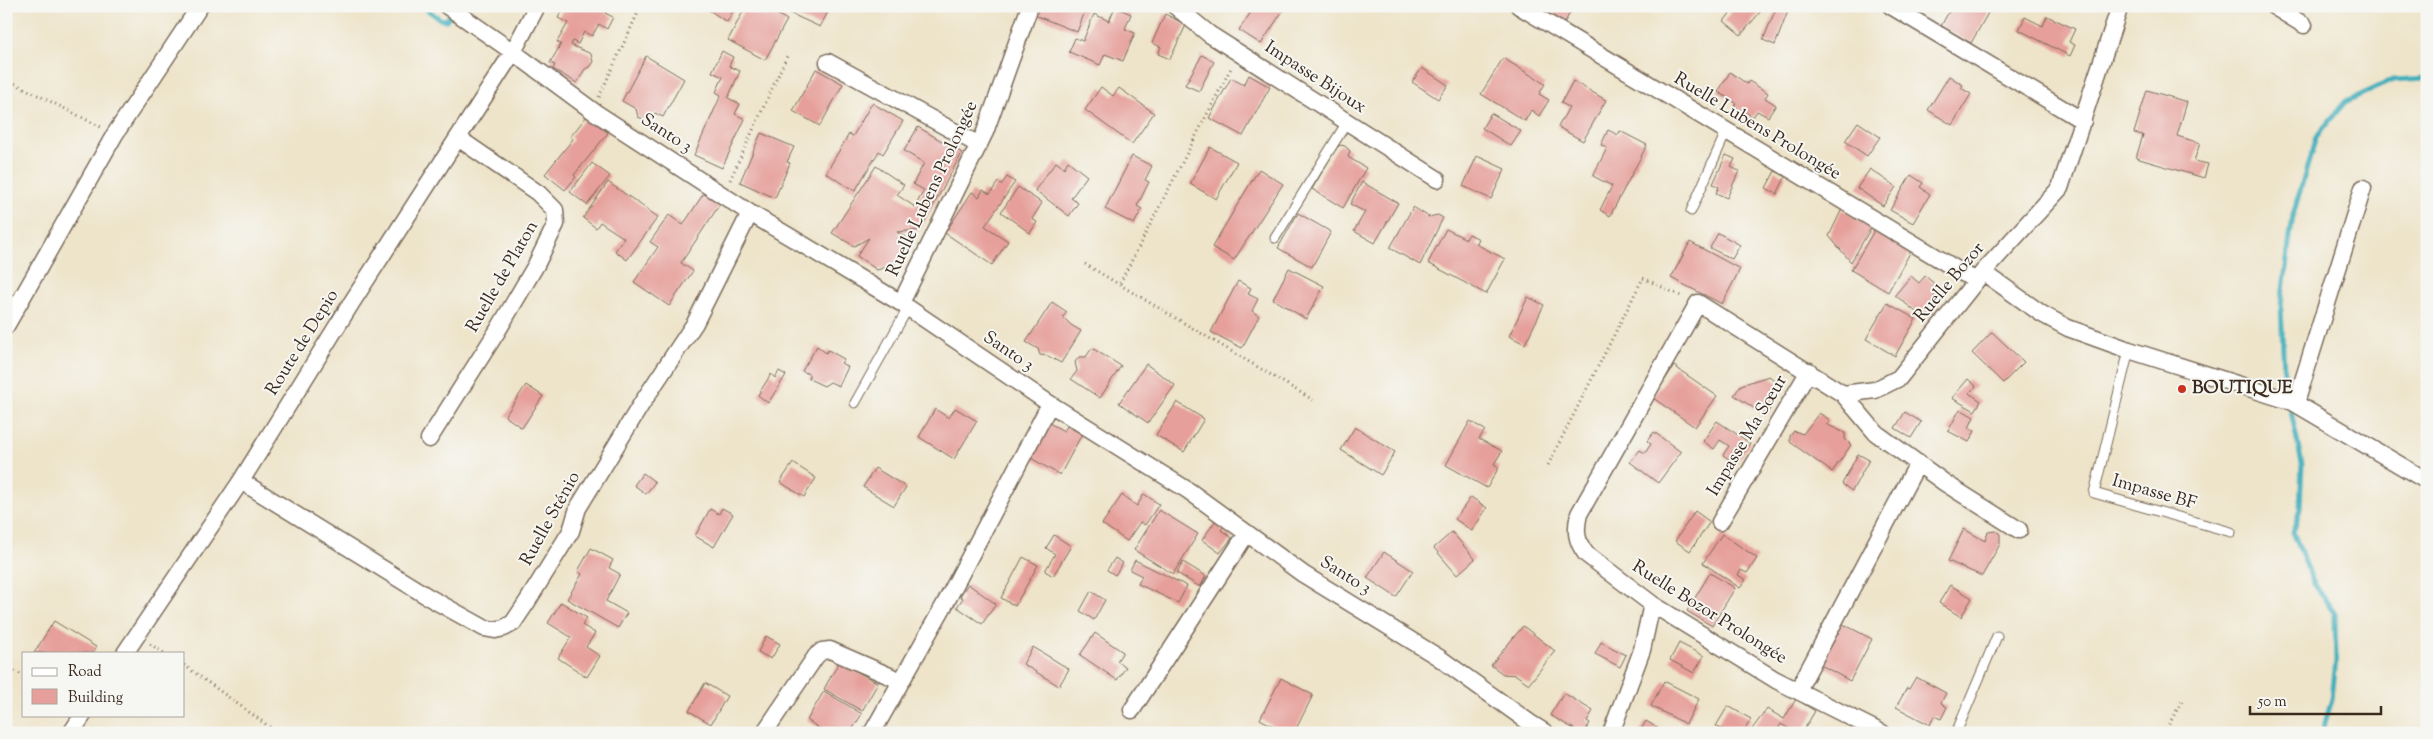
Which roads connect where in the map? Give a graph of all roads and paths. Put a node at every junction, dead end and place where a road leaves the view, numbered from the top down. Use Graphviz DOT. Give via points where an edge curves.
graph roads {
  1 [pos="200,6"];
  2 [pos="447,6"];
  3 [pos="537,6"];
  4 [pos="641,6"];
  5 [pos="1030,6"];
  6 [pos="1175,6"];
  7 [pos="1519,6"];
  8 [pos="1891,6"];
  9 [pos="2120,6"];
  10 [pos="2274,6"];
  11 [pos="2304,25"];
  12 [pos="514,52"];
  13 [pos="1239,53"];
  14 [pos="788,54"];
  15 [pos="828,62"];
  16 [pos="6,80"];
  17 [pos="593,111"];
  18 [pos="2083,121"];
  19 [pos="1347,122"];
  20 [pos="1726,132"];
  21 [pos="115,134"];
  22 [pos="458,138"];
  23 [pos="979,145"];
  24 [pos="1437,179"];
  25 [pos="2364,188"];
  26 [pos="724,195"];
  27 [pos="1691,211"];
  28 [pos="750,213"];
  29 [pos="1276,238"];
  30 [pos="1086,264"];
  31 [pos="1980,276"];
  32 [pos="1120,283"];
  33 [pos="1698,303"];
  34 [pos="904,306"];
  35 [pos="6,326"];
  36 [pos="2129,350"];
  37 [pos="1809,371"];
  38 [pos="1843,394"];
  39 [pos="1314,400"];
  40 [pos="2295,402"];
  41 [pos="855,403"];
  42 [pos="1050,404"];
  43 [pos="429,439"];
  44 [pos="1918,463"];
  45 [pos="1548,465"];
  46 [pos="241,481"];
  47 [pos="2427,481"];
  48 [pos="1720,522"];
  49 [pos="2019,530"];
  50 [pos="2231,532"];
  51 [pos="1247,533"];
  52 [pos="1652,604"];
  53 [pos="1997,636"];
  54 [pos="126,652"];
  55 [pos="6,666"];
  56 [pos="185,666"];
  57 [pos="22,675"];
  58 [pos="901,680"];
  59 [pos="1798,690"];
  60 [pos="2182,701"];
  61 [pos="1132,710"];
  62 [pos="82,716"];
  63 [pos="71,733"];
  64 [pos="278,733"];
  65 [pos="764,733"];
  66 [pos="872,733"];
  67 [pos="1546,733"];
  68 [pos="1610,733"];
  69 [pos="1882,733"];
  70 [pos="1956,733"];
  71 [pos="2164,733"];
  1 -- 21 [label="street"];
  2 -- 12 [label="street, Santo 3"];
  3 -- 12 [label="street, Route de Depio"];
  4 -- 17 [label="path"];
  5 -- 23 [label="street, Ruelle Lubens Prolongée"];
  6 -- 13 [label="street, Impasse Bijoux"];
  7 -- 20 [label="street, Ruelle Lubens Prolongée"];
  8 -- 18 [label="street"];
  9 -- 18 [label="street, Ruelle Bozor"];
  10 -- 11 [label="street"];
  12 -- 17 [label="street, Santo 3"];
  12 -- 22 [label="street, Route de Depio"];
  13 -- 19 [label="street, Impasse Bijoux"];
  13 -- 32 [label="path"];
  14 -- 26 [label="path"];
  15 -- 23 [label="street"];
  16 -- 21 [label="path"];
  17 -- 26 [label="street, Santo 3"];
  18 -- 31 [label="street, Ruelle Bozor" via="2060,188"];
  19 -- 24 [label="street, Impasse Bijoux"];
  19 -- 29 [label="lane"];
  20 -- 27 [label="lane"];
  20 -- 31 [label="street, Ruelle Lubens Prolongée"];
  21 -- 35 [label="street"];
  22 -- 43 [label="street, Ruelle de Platon" via="538,193 555,210 556,224 536,265"];
  22 -- 46 [label="street, Route de Depio"];
  23 -- 34 [label="street, Ruelle Lubens Prolongée"];
  25 -- 40 [label="street" via="2311,361"];
  26 -- 28 [label="street, Santo 3"];
  28 -- 34 [label="street, Santo 3"];
  28 -- 46 [label="street, Ruelle Sténio" via="695,323 578,508 571,531 527,602 513,623 504,628 484,628 430,598"];
  30 -- 32 [label="path"];
  31 -- 36 [label="street, Ruelle Lubens Prolongée" via="2068,328"];
  31 -- 38 [label="street, Ruelle Bozor" via="1899,378 1875,390"];
  32 -- 39 [label="path"];
  33 -- 37 [label="street"];
  33 -- 45 [label="path" via="1643,278"];
  33 -- 52 [label="street, Ruelle Bozor Prolongée" via="1579,514 1576,529 1578,545 1586,554"];
  34 -- 41 [label="lane"];
  34 -- 42 [label="street, Santo 3"];
  36 -- 40 [label="street, Ruelle Lubens Prolongée"];
  36 -- 50 [label="lane, Impasse BF" via="2094,493"];
  37 -- 38 [label="street"];
  37 -- 48 [label="street, Impasse Ma Sœur"];
  38 -- 44 [label="street" via="1876,433"];
  40 -- 47 [label="street, Ruelle Lubens Prolongée"];
  42 -- 51 [label="street, Santo 3" via="1189,491"];
  42 -- 58 [label="street" via="946,602"];
  44 -- 49 [label="street"];
  44 -- 59 [label="street"];
  46 -- 54 [label="street, Route de Depio"];
  51 -- 61 [label="street"];
  51 -- 67 [label="street, Santo 3" via="1303,574 1438,657"];
  52 -- 59 [label="street, Ruelle Bozor Prolongée" via="1776,680"];
  52 -- 68 [label="street" via="1642,650"];
  53 -- 70 [label="lane"];
  55 -- 57 [label="path"];
  56 -- 64 [label="path"];
  58 -- 65 [label="street" via="830,650 822,651"];
  58 -- 66 [label="street"];
  59 -- 69 [label="street, Ruelle Bozor Prolongée"];
  60 -- 71 [label="path"];
  62 -- 63 [label="street"];
}
